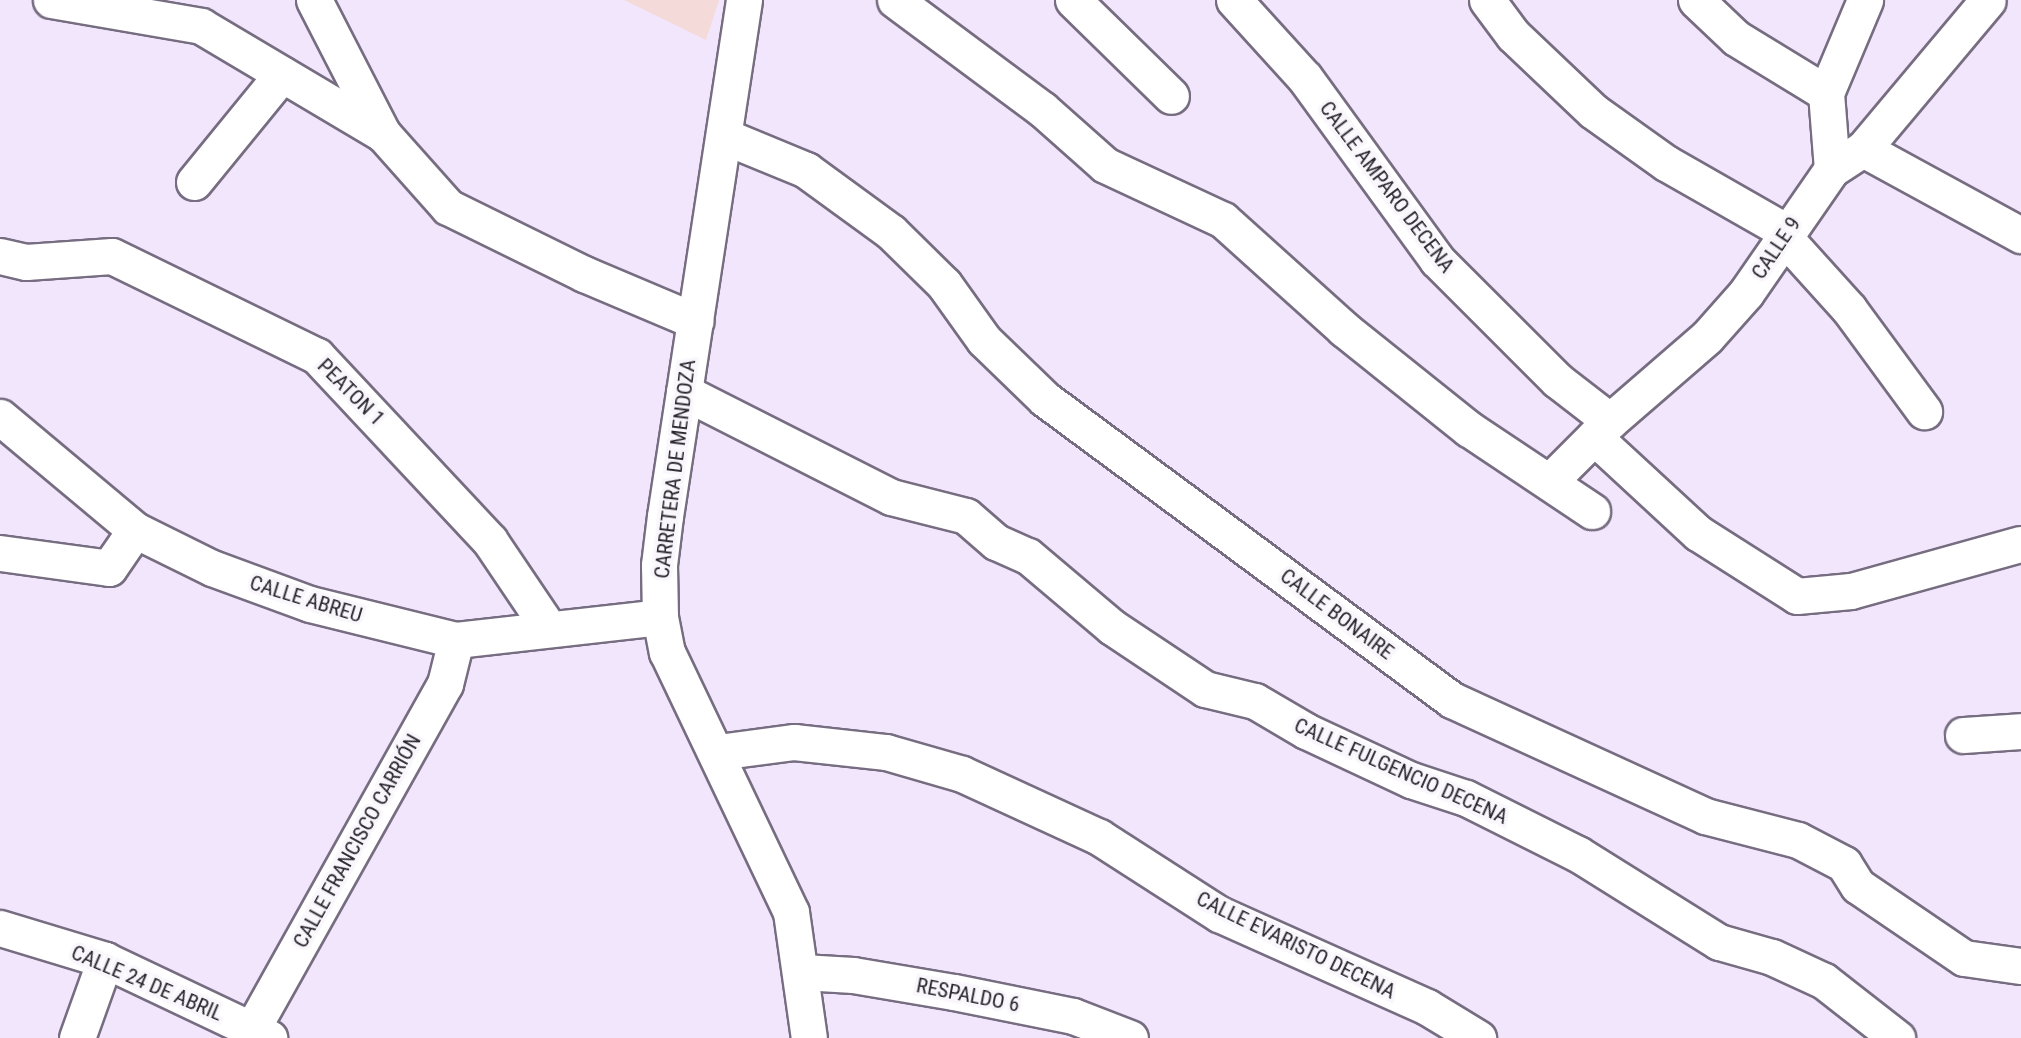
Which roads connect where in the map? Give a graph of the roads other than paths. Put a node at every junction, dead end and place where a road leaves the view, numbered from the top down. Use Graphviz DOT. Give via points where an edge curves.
graph roads {
  1 [pos="51,0"];
  2 [pos="314,0"];
  3 [pos="744,0"];
  4 [pos="895,0"];
  5 [pos="1073,0"];
  6 [pos="1234,0"];
  7 [pos="1487,0"];
  8 [pos="1696,0"];
  9 [pos="1865,0"];
  10 [pos="1988,0"];
  11 [pos="282,74"];
  12 [pos="1826,93"];
  13 [pos="1171,96"];
  14 [pos="383,135"];
  15 [pos="726,137"];
  16 [pos="1863,149"];
  17 [pos="1832,169"];
  18 [pos="194,182"];
  19 [pos="1785,234"];
  20 [pos="2021,235"];
  21 [pos="0,256"];
  22 [pos="695,321"];
  23 [pos="684,392"];
  24 [pos="1924,411"];
  25 [pos="0,417"];
  26 [pos="1602,429"];
  27 [pos="1549,482"];
  28 [pos="1592,511"];
  29 [pos="135,530"];
  30 [pos="2021,544"];
  31 [pos="0,553"];
  32 [pos="660,617"];
  33 [pos="548,627"];
  34 [pos="456,640"];
  35 [pos="2021,731"];
  36 [pos="1963,734"];
  37 [pos="718,752"];
  38 [pos="0,928"];
  39 [pos="105,960"];
  40 [pos="2021,967"];
  41 [pos="802,972"];
  42 [pos="256,1034"];
  43 [pos="76,1038"];
  44 [pos="809,1038"];
  45 [pos="1130,1038"];
  46 [pos="1478,1038"];
  47 [pos="1897,1038"];
  1 -- 11 [label="street" via="201,26"];
  2 -- 14 [label="street"];
  3 -- 15 [label="street, CARRETERA DE MENDOZA"];
  4 -- 27 [label="street" via="1042,109 1105,164 1223,220 1354,338 1469,429"];
  5 -- 13 [label="street"];
  6 -- 26 [label="street, CALLE AMPARO DECENA" via="1306,78 1437,260"];
  7 -- 19 [label="street" via="1513,35 1593,111 1666,163"];
  8 -- 12 [label="street" via="1736,38"];
  9 -- 12 [label="street"];
  10 -- 16 [label="street, CALLE 9"];
  11 -- 14 [label="street"];
  11 -- 18 [label="street"];
  12 -- 17 [label="street"];
  14 -- 22 [label="street" via="448,207 584,274"];
  15 -- 22 [label="street, CARRETERA DE MENDOZA"];
  15 -- 40 [label="street, CALLE BONAIRE" via="806,170 891,232 944,284 984,340 1045,399 1452,700 1705,816 1798,839 1844,864 1858,886 1964,958"];
  16 -- 17 [label="street, CALLE 9"];
  16 -- 20 [label="street"];
  17 -- 19 [label="street, CALLE 9"];
  19 -- 24 [label="street" via="1849,309"];
  19 -- 26 [label="street, CALLE 9" via="1746,293 1707,337"];
  21 -- 33 [label="street, PEATON 1" via="26,262 112,256 317,356 490,541"];
  22 -- 23 [label="street, CARRETERA DE MENDOZA"];
  23 -- 32 [label="street, CARRETERA DE MENDOZA" via="659,565"];
  23 -- 47 [label="street, CALLE FULGENCIO DECENA" via="891,498 966,516 996,542 1028,556 1112,627 1205,689 1255,701 1306,731 1411,780 1466,798 1566,848 1718,942 1772,957 1824,981"];
  25 -- 29 [label="street, CALLE ABREU"];
  26 -- 27 [label="street, CALLE 9"];
  26 -- 30 [label="street, CALLE AMPARO DECENA" via="1698,533 1797,596 1851,591"];
  27 -- 28 [label="street"];
  29 -- 31 [label="street" via="109,568"];
  29 -- 34 [label="street, CALLE ABREU" via="212,568 310,604"];
  32 -- 33 [label="street, CALLE ABREU"];
  32 -- 37 [label="street, CARRETERA DE MENDOZA" via="667,652"];
  33 -- 34 [label="street, CALLE ABREU"];
  34 -- 42 [label="street, CALLE FRANCISCO CARRIÓN" via="445,684"];
  35 -- 36 [label="street"];
  37 -- 41 [label="street, CARRETERA DE MENDOZA" via="791,912"];
  37 -- 46 [label="street, CALLE EVARISTO DECENA" via="794,742 886,752 962,774 1099,837 1219,914 1427,1007"];
  38 -- 39 [label="street, CALLE 24 DE ABRIL"];
  39 -- 42 [label="street, CALLE 24 DE ABRIL"];
  39 -- 43 [label="street"];
  41 -- 44 [label="street, CARRETERA DE MENDOZA"];
  41 -- 45 [label="street, RESPALDO 6" via="853,975 1073,1016"];
}
